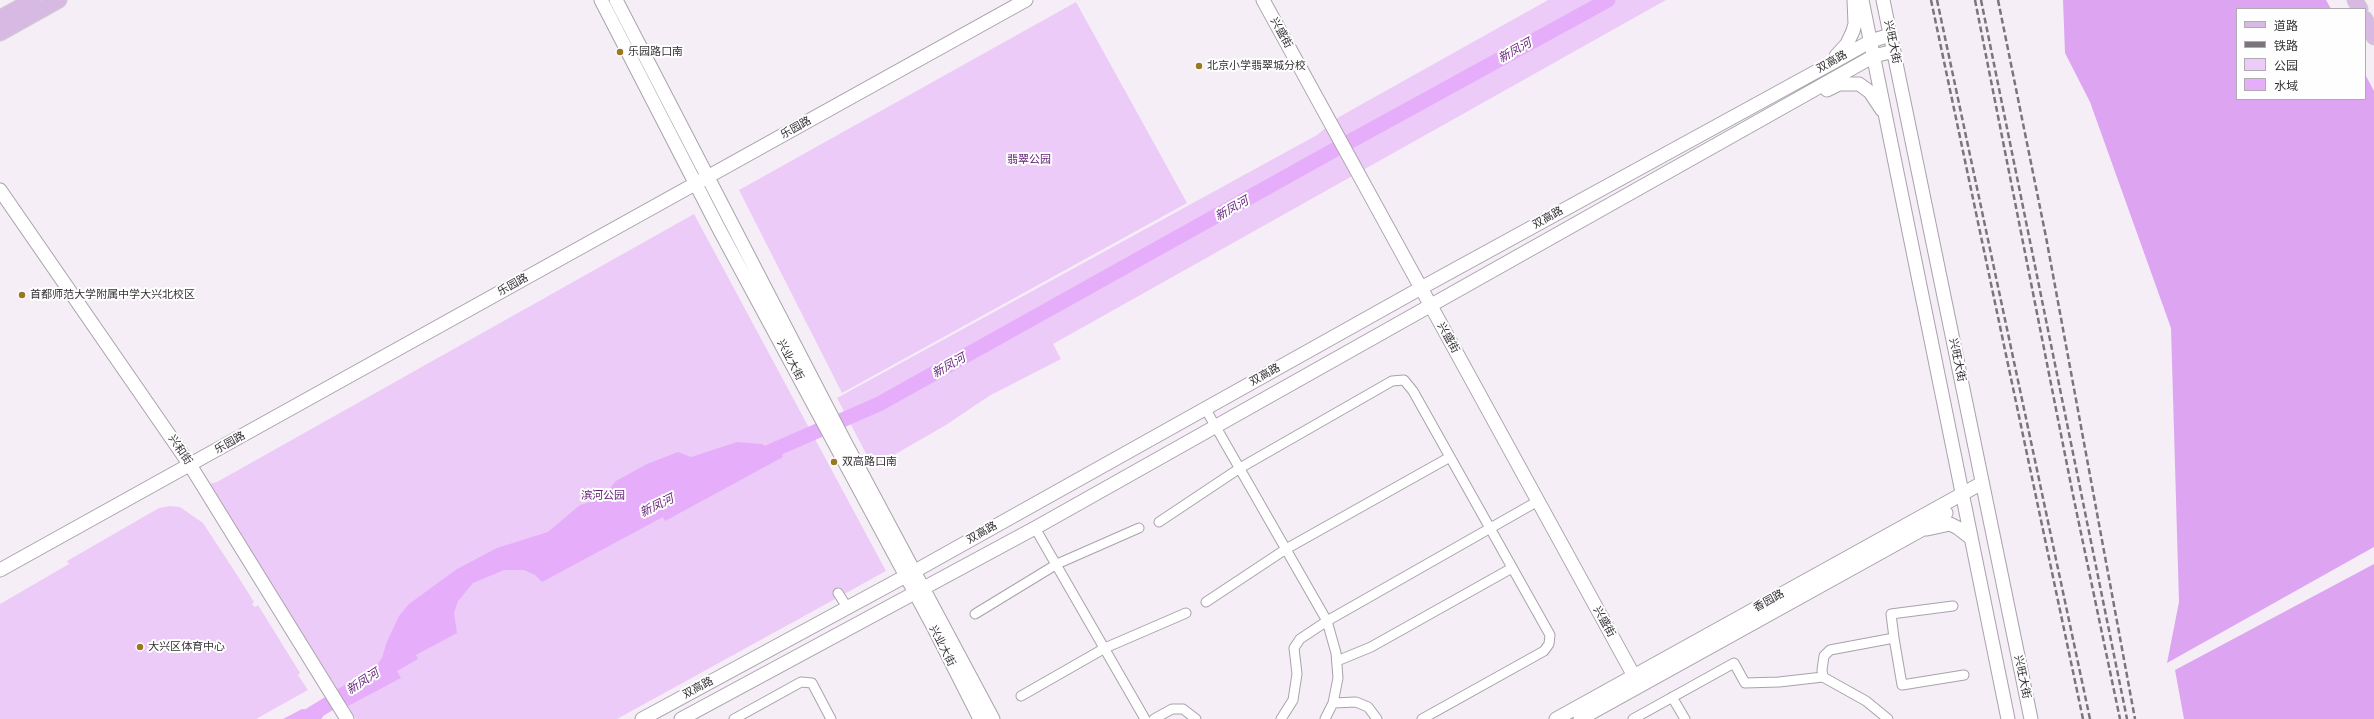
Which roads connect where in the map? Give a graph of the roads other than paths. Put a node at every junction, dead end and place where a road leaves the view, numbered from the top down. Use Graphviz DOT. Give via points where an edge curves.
graph roads {
  1 [pos="33,0"];
  2 [pos="59,0"];
  3 [pos="601,0"];
  4 [pos="616,0"];
  5 [pos="1026,0"];
  6 [pos="1263,0"];
  7 [pos="1854,0"];
  8 [pos="1884,4"];
  9 [pos="1864,6"];
  10 [pos="0,18"];
  11 [pos="2366,21"];
  12 [pos="0,33"];
  13 [pos="1890,35"];
  14 [pos="2374,37"];
  15 [pos="1871,41"];
  16 [pos="1894,50"];
  17 [pos="1874,56"];
  18 [pos="1830,64"];
  19 [pos="1903,98"];
  20 [pos="1884,105"];
  21 [pos="1781,108"];
  22 [pos="1887,118"];
  23 [pos="709,177"];
  24 [pos="696,184"];
  25 [pos="0,190"];
  26 [pos="1421,288"];
  27 [pos="1430,305"];
  28 [pos="1205,408"];
  29 [pos="825,415"];
  30 [pos="1215,426"];
  31 [pos="1450,457"];
  32 [pos="190,465"];
  33 [pos="1240,468"];
  34 [pos="1983,488"];
  35 [pos="1962,499"];
  36 [pos="1538,501"];
  37 [pos="1160,522"];
  38 [pos="1035,528"];
  39 [pos="1139,528"];
  40 [pos="1490,529"];
  41 [pos="1923,529"];
  42 [pos="1971,538"];
  43 [pos="1286,549"];
  44 [pos="1057,564"];
  45 [pos="1512,568"];
  46 [pos="0,570"];
  47 [pos="910,574"];
  48 [pos="918,589"];
  49 [pos="838,594"];
  50 [pos="1206,602"];
  51 [pos="1953,606"];
  52 [pos="847,607"];
  53 [pos="1186,613"];
  54 [pos="975,614"];
  55 [pos="1327,621"];
  56 [pos="1894,638"];
  57 [pos="1105,648"];
  58 [pos="1337,661"];
  59 [pos="1964,675"];
  60 [pos="1634,676"];
  61 [pos="1823,678"];
  62 [pos="1021,696"];
  63 [pos="1672,697"];
  64 [pos="1333,702"];
  65 [pos="347,719"];
  66 [pos="642,719"];
  67 [pos="681,719"];
  68 [pos="734,719"];
  69 [pos="831,719"];
  70 [pos="980,719"];
  71 [pos="993,719"];
  72 [pos="1145,719"];
  73 [pos="1154,719"];
  74 [pos="1196,719"];
  75 [pos="1281,719"];
  76 [pos="1325,719"];
  77 [pos="1377,719"];
  78 [pos="1422,719"];
  79 [pos="1556,719"];
  80 [pos="1580,719"];
  81 [pos="1633,719"];
  82 [pos="1685,719"];
  83 [pos="1888,719"];
  84 [pos="2008,719"];
  85 [pos="2031,719"];
  1 -- 10 [label="main road"];
  2 -- 12 [label="main road"];
  3 -- 24 [label="street, 兴业大街"];
  4 -- 23 [label="street, 兴业大街"];
  5 -- 23 [label="street, 乐园路"];
  6 -- 26 [label="street, 兴盛街"];
  7 -- 18 [label="street" via="1856,16 1853,31 1847,44"];
  8 -- 9 [label="street" via="1875,18 1870,17"];
  8 -- 13 [label="street, 兴旺大街"];
  9 -- 15 [label="street, 兴旺大街"];
  11 -- 14 [label="main road"];
  13 -- 15 [label="street, 双高路"];
  13 -- 16 [label="street, 兴旺大街"];
  15 -- 17 [label="street, 兴旺大街"];
  15 -- 18 [label="street, 双高路"];
  16 -- 17 [label="street, 双高路"];
  16 -- 19 [label="street, 兴旺大街"];
  17 -- 20 [label="street, 兴旺大街"];
  17 -- 21 [label="street, 双高路"];
  18 -- 26 [label="street, 双高路"];
  19 -- 20 [label="street" via="1893,94"];
  19 -- 34 [label="street, 兴旺大街"];
  20 -- 22 [label="street, 兴旺大街"];
  21 -- 22 [label="street" via="1839,84 1849,83 1859,84 1870,92"];
  21 -- 27 [label="street, 双高路"];
  22 -- 35 [label="street, 兴旺大街"];
  23 -- 24 [label="street, 乐园路"];
  23 -- 29 [label="street, 兴业大街"];
  24 -- 29 [label="street, 兴业大街"];
  24 -- 32 [label="street, 乐园路"];
  25 -- 32 [label="street, 兴和街"];
  26 -- 27 [label="street, 兴盛街"];
  26 -- 28 [label="street, 双高路"];
  27 -- 30 [label="street, 双高路"];
  27 -- 36 [label="street, 兴盛街"];
  28 -- 30 [label="street"];
  28 -- 47 [label="street, 双高路"];
  29 -- 47 [label="street, 兴业大街"];
  30 -- 33 [label="street"];
  30 -- 38 [label="street, 双高路"];
  31 -- 33 [label="street" via="1413,391 1404,380 1392,382"];
  31 -- 40 [label="street"];
  31 -- 43 [label="street"];
  32 -- 46 [label="street, 乐园路"];
  32 -- 65 [label="street, 兴和街"];
  33 -- 37 [label="street"];
  33 -- 43 [label="street"];
  34 -- 35 [label="street, 香园路"];
  34 -- 85 [label="street, 兴旺大街"];
  35 -- 41 [label="street, 香园路"];
  35 -- 42 [label="street, 兴旺大街"];
  35 -- 60 [label="street, 香园路"];
  36 -- 40 [label="street"];
  36 -- 60 [label="street, 兴盛街"];
  38 -- 44 [label="street"];
  38 -- 48 [label="street, 双高路"];
  39 -- 44 [label="street"];
  40 -- 45 [label="street"];
  40 -- 55 [label="street"];
  41 -- 42 [label="street" via="1950,524"];
  41 -- 80 [label="street, 香园路"];
  42 -- 84 [label="street, 兴旺大街"];
  43 -- 50 [label="street"];
  43 -- 55 [label="street"];
  44 -- 54 [label="street"];
  44 -- 57 [label="street"];
  45 -- 58 [label="street" via="1371,647"];
  45 -- 78 [label="street" via="1550,635 1549,644 1544,650"];
  47 -- 48 [label="street, 兴业大街"];
  47 -- 52 [label="street, 双高路"];
  48 -- 67 [label="street, 双高路"];
  48 -- 70 [label="street, 兴业大街"];
  48 -- 71 [label="street, 兴业大街"];
  49 -- 52 [label="street"];
  51 -- 56 [label="street" via="1891,614"];
  52 -- 66 [label="street, 双高路"];
  53 -- 57 [label="street"];
  55 -- 58 [label="street"];
  55 -- 75 [label="street" via="1300,639 1294,648 1297,674 1293,700"];
  56 -- 59 [label="street" via="1902,685"];
  56 -- 61 [label="street" via="1830,650 1824,656"];
  57 -- 62 [label="street"];
  57 -- 72 [label="street"];
  58 -- 64 [label="street" via="1338,678"];
  60 -- 79 [label="street, 香园路"];
  61 -- 63 [label="street" via="1745,683 1734,663"];
  61 -- 83 [label="street" via="1866,701"];
  63 -- 81 [label="street"];
  63 -- 82 [label="street"];
  64 -- 76 [label="street"];
  64 -- 77 [label="street" via="1356,702 1368,707"];
  68 -- 69 [label="street" via="801,682 812,684"];
  73 -- 74 [label="street" via="1172,709 1183,709"];
}
